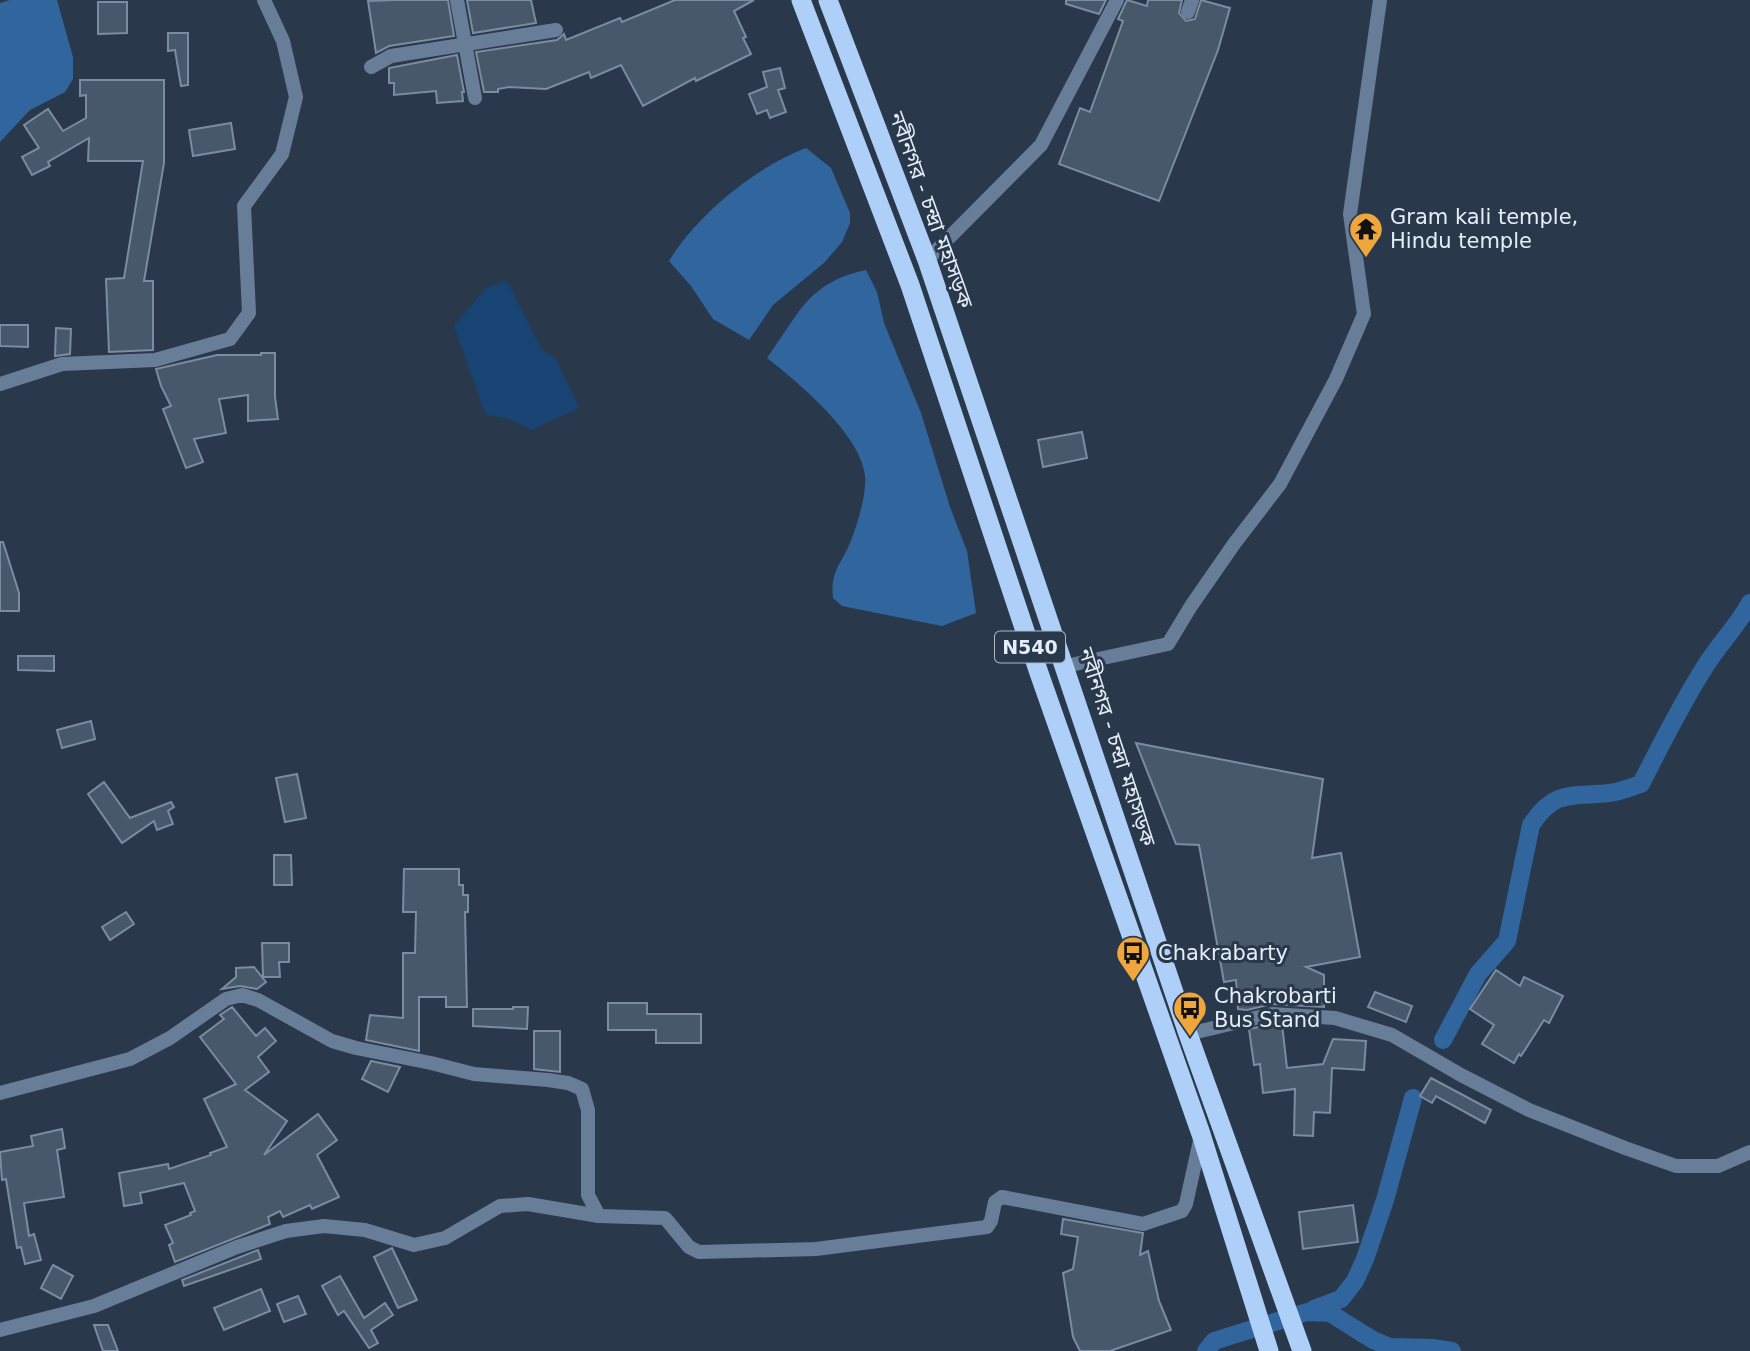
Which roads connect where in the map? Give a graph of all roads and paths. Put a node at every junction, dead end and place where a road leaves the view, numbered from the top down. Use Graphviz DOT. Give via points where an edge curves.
graph roads {
  1 [pos="264,0"];
  2 [pos="457,0"];
  3 [pos="801,0"];
  4 [pos="828,0"];
  5 [pos="1116,0"];
  6 [pos="1380,0"];
  7 [pos="556,30"];
  8 [pos="465,46"];
  9 [pos="371,67"];
  10 [pos="475,98"];
  11 [pos="928,260"];
  12 [pos="0,384"];
  13 [pos="1066,666"];
  14 [pos="1097,759"];
  15 [pos="1073,768"];
  16 [pos="1188,1034"];
  17 [pos="0,1093"];
  18 [pos="1201,1134"];
  19 [pos="1750,1152"];
  20 [pos="599,1216"];
  21 [pos="0,1330"];
  22 [pos="1269,1351"];
  23 [pos="1302,1351"];
  1 -- 12 [label="street" via="283,41 296,97 282,154 244,206 249,313 230,339 155,360 62,364"];
  2 -- 8 [label="street"];
  3 -- 15 [label="highway, N540" via="910,285"];
  4 -- 11 [label="highway, নবীনগর - চন্দ্রা মহাসড়ক / N540"];
  5 -- 11 [label="street" via="1041,145"];
  6 -- 13 [label="street" via="1350,214 1364,314 1335,379 1280,484 1168,643"];
  7 -- 8 [label="street"];
  8 -- 9 [label="street" via="391,56"];
  8 -- 10 [label="street"];
  11 -- 13 [label="highway, নবীনগর - চন্দ্রা মহাসড়ক / N540"];
  13 -- 14 [label="highway, নবীনগর - চন্দ্রা মহাসড়ক / N540"];
  14 -- 15 [label="highway"];
  14 -- 16 [label="highway, নবীনগর - চন্দ্রা মহাসড়ক / N540"];
  15 -- 18 [label="highway, N540"];
  16 -- 19 [label="street" via="1272,1014 1335,1018 1392,1035 1529,1110 1675,1166 1718,1166"];
  16 -- 23 [label="highway, নবীনগর - চন্দ্রা মহাসড়ক / N540"];
  17 -- 20 [label="street" via="130,1059 226,999 242,995 321,1036 356,1048 474,1074 548,1080 582,1089 588,1110 588,1195"];
  18 -- 20 [label="street" via="1182,1211 1148,1224 1002,1197 995,1202 987,1227 816,1249 699,1252 665,1218"];
  18 -- 22 [label="highway, N540"];
  20 -- 21 [label="street" via="533,1205 500,1206 445,1238 414,1245 365,1230 324,1226 286,1231 94,1306"];
}
